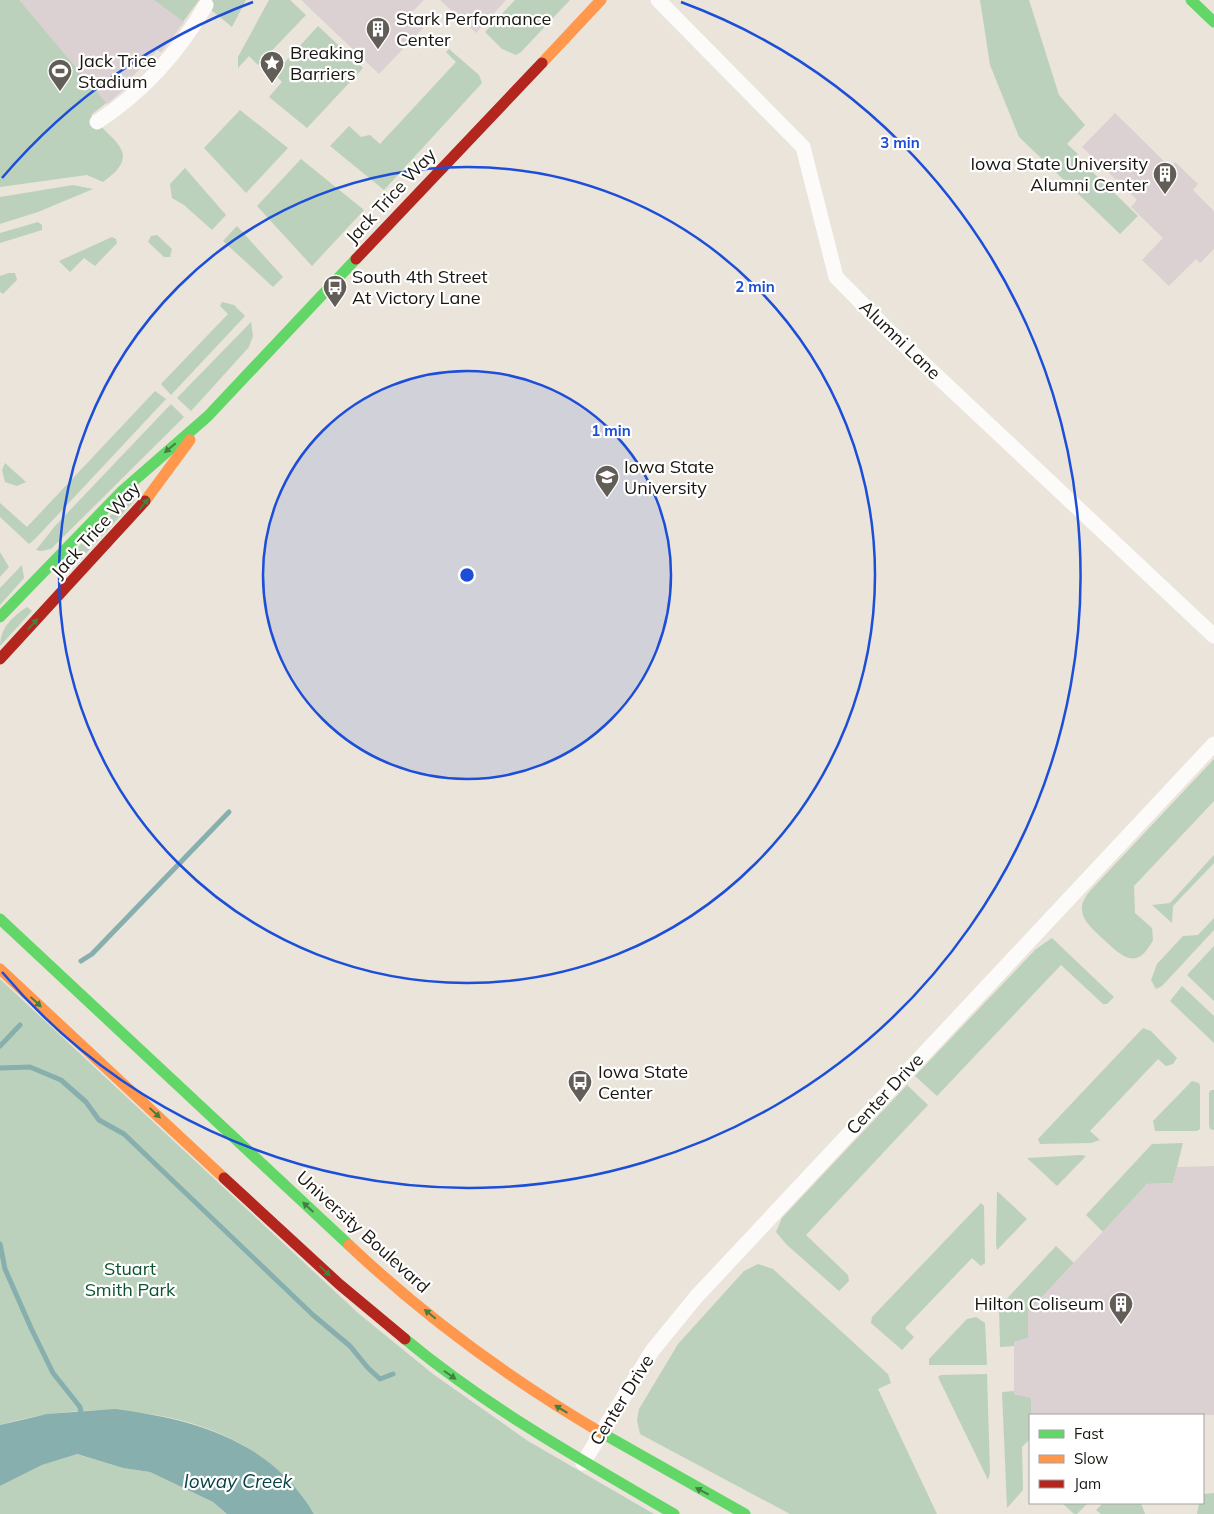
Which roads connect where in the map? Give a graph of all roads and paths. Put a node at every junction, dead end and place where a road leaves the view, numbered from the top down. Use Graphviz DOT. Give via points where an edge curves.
graph roads {
  1 [pos="601,0"];
  2 [pos="658,0"];
  3 [pos="1191,0"];
  4 [pos="206,5"];
  5 [pos="1214,22"];
  6 [pos="97,122"];
  7 [pos="208,416"];
  8 [pos="0,617"];
  9 [pos="1214,636"];
  10 [pos="0,659"];
  11 [pos="1214,744"];
  12 [pos="0,919"];
  13 [pos="0,969"];
  14 [pos="601,1433"];
  15 [pos="582,1463"];
  16 [pos="674,1514"];
  17 [pos="745,1514"];
  1 -- 7 [label="main road, Jack Trice Way"];
  2 -- 9 [label="street, Alumni Lane" via="803,147 836,277 887,329"];
  3 -- 5 [label="main road"];
  4 -- 6 [label="street" via="185,38 155,74 124,103"];
  7 -- 8 [label="main road, Jack Trice Way, one-way" via="121,492"];
  10 -- 7 [label="main road, Jack Trice Way, one-way" via="139,510"];
  11 -- 14 [label="street, Center Drive" via="696,1297 652,1351"];
  14 -- 12 [label="main road, University Boulevard, one-way" via="457,1337 360,1256"];
  13 -- 15 [label="main road, one-way" via="339,1284 435,1364"];
  14 -- 15 [label="street, Center Drive"];
  17 -- 14 [label="main road, University Boulevard, one-way"];
  15 -- 16 [label="main road"];
}
